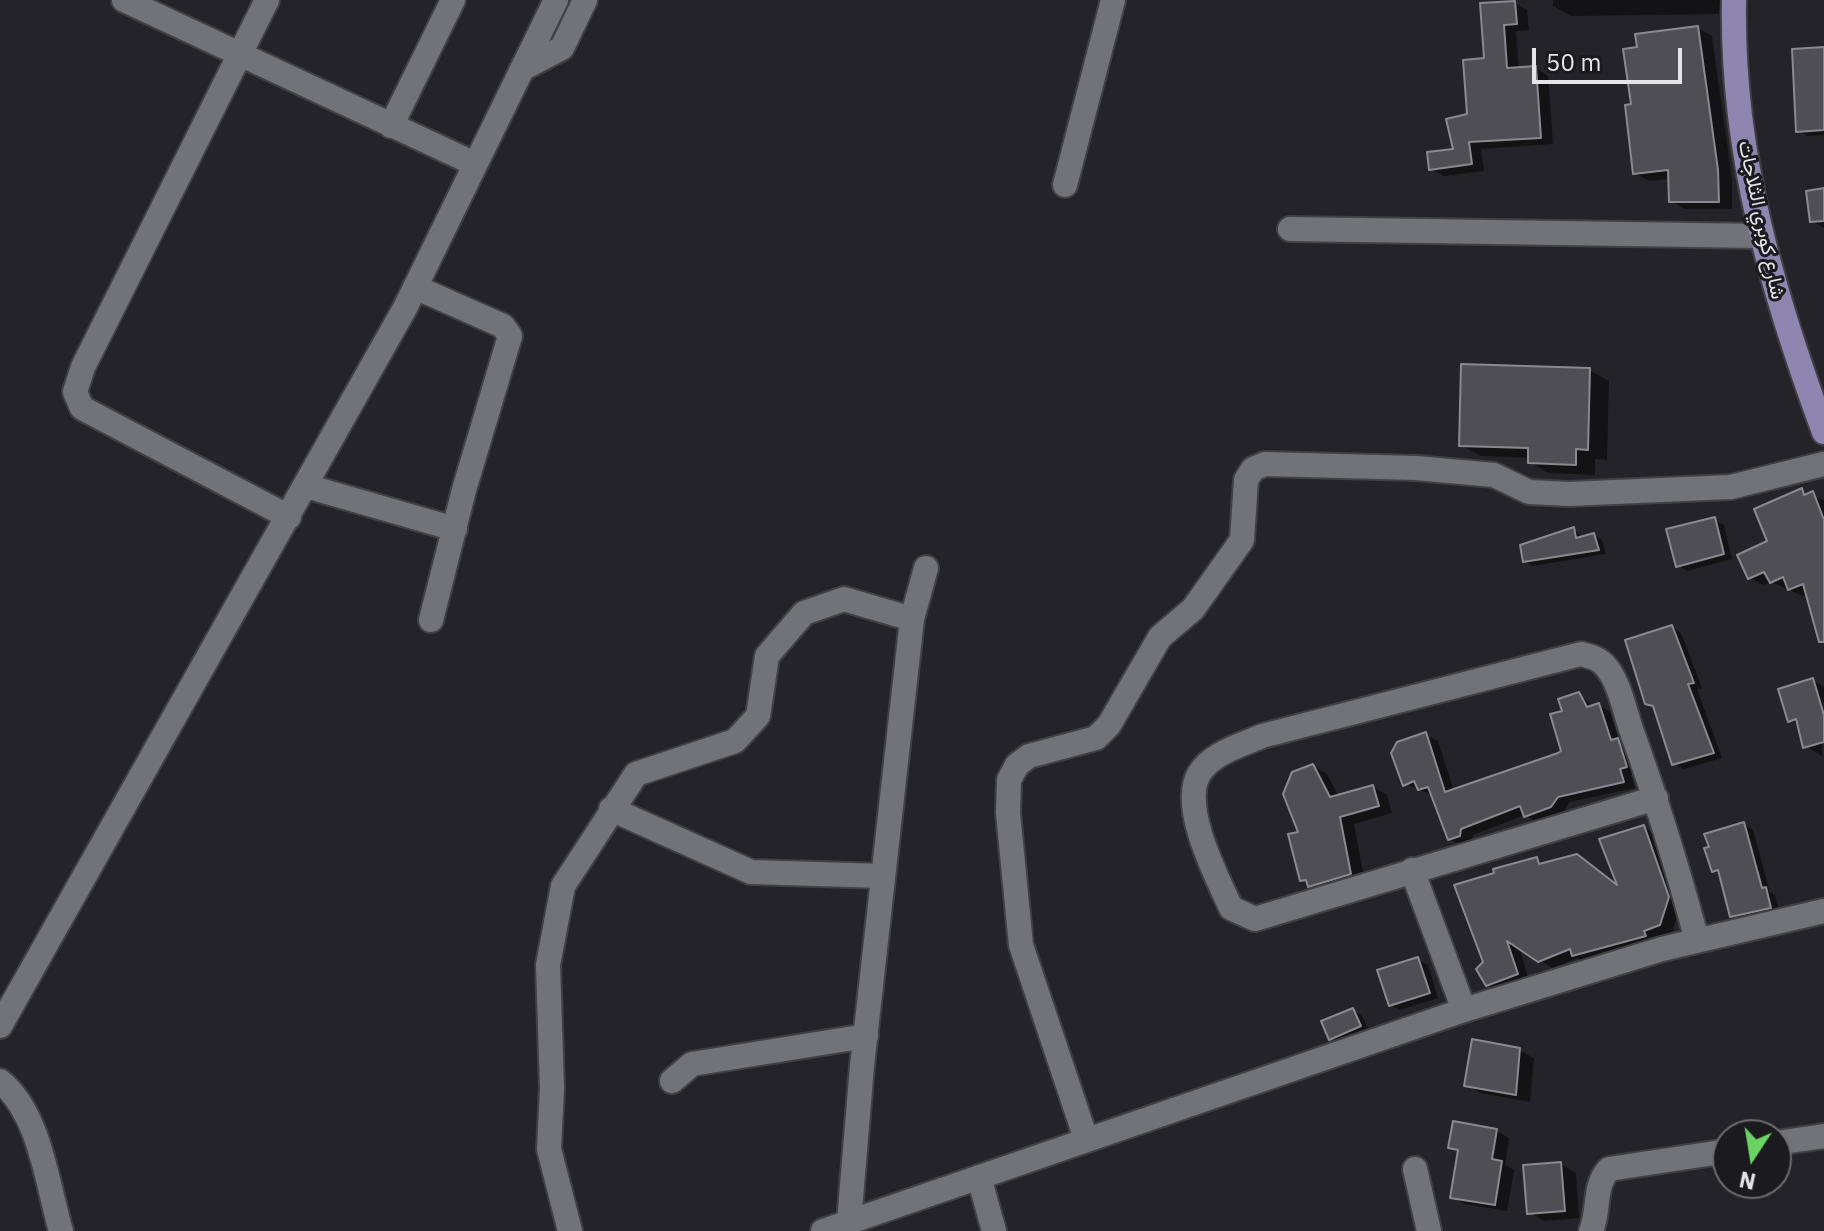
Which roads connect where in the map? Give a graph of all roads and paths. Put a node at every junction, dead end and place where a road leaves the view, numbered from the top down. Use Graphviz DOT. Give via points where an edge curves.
graph roads {
  1 [pos="124,0"];
  2 [pos="267,0"];
  3 [pos="453,0"];
  4 [pos="556,0"];
  5 [pos="585,0"];
  6 [pos="1113,0"];
  7 [pos="1734,0"];
  8 [pos="239,55"];
  9 [pos="522,69"];
  10 [pos="391,126"];
  11 [pos="475,164"];
  12 [pos="1065,185"];
  13 [pos="1290,229"];
  14 [pos="1761,236"];
  15 [pos="415,287"];
  16 [pos="1824,432"];
  17 [pos="1824,464"];
  18 [pos="306,486"];
  19 [pos="289,517"];
  20 [pos="455,529"];
  21 [pos="926,568"];
  22 [pos="912,619"];
  23 [pos="431,620"];
  24 [pos="1656,798"];
  25 [pos="611,809"];
  26 [pos="1412,870"];
  27 [pos="883,876"];
  28 [pos="1824,911"];
  29 [pos="1697,940"];
  30 [pos="1464,1010"];
  31 [pos="0,1026"];
  32 [pos="866,1036"];
  33 [pos="0,1081"];
  34 [pos="672,1081"];
  35 [pos="1824,1136"];
  36 [pos="1086,1139"];
  37 [pos="1792,1141"];
  38 [pos="1712,1153"];
  39 [pos="1415,1169"];
  40 [pos="979,1177"];
  41 [pos="849,1222"];
  42 [pos="61,1231"];
  43 [pos="570,1231"];
  44 [pos="823,1231"];
  45 [pos="994,1231"];
  46 [pos="1429,1231"];
  47 [pos="1591,1231"];
  1 -- 8 [label="street"];
  2 -- 8 [label="street"];
  3 -- 10 [label="street"];
  4 -- 9 [label="street"];
  5 -- 9 [label="street" via="562,48"];
  6 -- 12 [label="street"];
  7 -- 14 [label="main road, شارع كوبري الثلاجات" via="1735,95"];
  8 -- 10 [label="street"];
  8 -- 19 [label="street" via="75,392 82,408"];
  9 -- 11 [label="street"];
  10 -- 11 [label="street"];
  11 -- 15 [label="street"];
  13 -- 14 [label="street"];
  14 -- 16 [label="main road, شارع كوبري الثلاجات" via="1778,302"];
  15 -- 18 [label="street"];
  15 -- 20 [label="street" via="503,326 510,336"];
  17 -- 36 [label="street" via="1731,487 1569,494 1529,492 1494,475 1416,468 1265,464 1253,469 1244,492 1242,540 1193,609 1160,637 1109,725 1096,738 1029,756 1009,780 1021,945"];
  18 -- 19 [label="street"];
  18 -- 20 [label="street"];
  19 -- 31 [label="street"];
  20 -- 23 [label="street"];
  21 -- 22 [label="street"];
  22 -- 25 [label="street" via="844,599 804,613 767,656 758,716 735,741 636,774"];
  22 -- 27 [label="street"];
  24 -- 26 [label="street"];
  24 -- 26 [label="street" via="1610,671 1597,658 1581,654 1262,736 1218,756 1199,774 1193,803 1210,864 1231,908 1255,919"];
  24 -- 29 [label="street"];
  25 -- 27 [label="street" via="751,872"];
  25 -- 43 [label="street" via="563,886 548,965 549,1149"];
  26 -- 30 [label="street"];
  27 -- 32 [label="street"];
  28 -- 29 [label="street"];
  29 -- 30 [label="street"];
  30 -- 36 [label="street"];
  32 -- 34 [label="street" via="692,1064"];
  32 -- 41 [label="street"];
  33 -- 42 [label="street" via="14,1092 31,1127"];
  35 -- 37 [label="street"];
  36 -- 40 [label="street"];
  38 -- 47 [label="street" via="1609,1169 1599,1179"];
  39 -- 46 [label="street"];
  40 -- 41 [label="street"];
  40 -- 45 [label="street"];
  41 -- 44 [label="street"];
}
